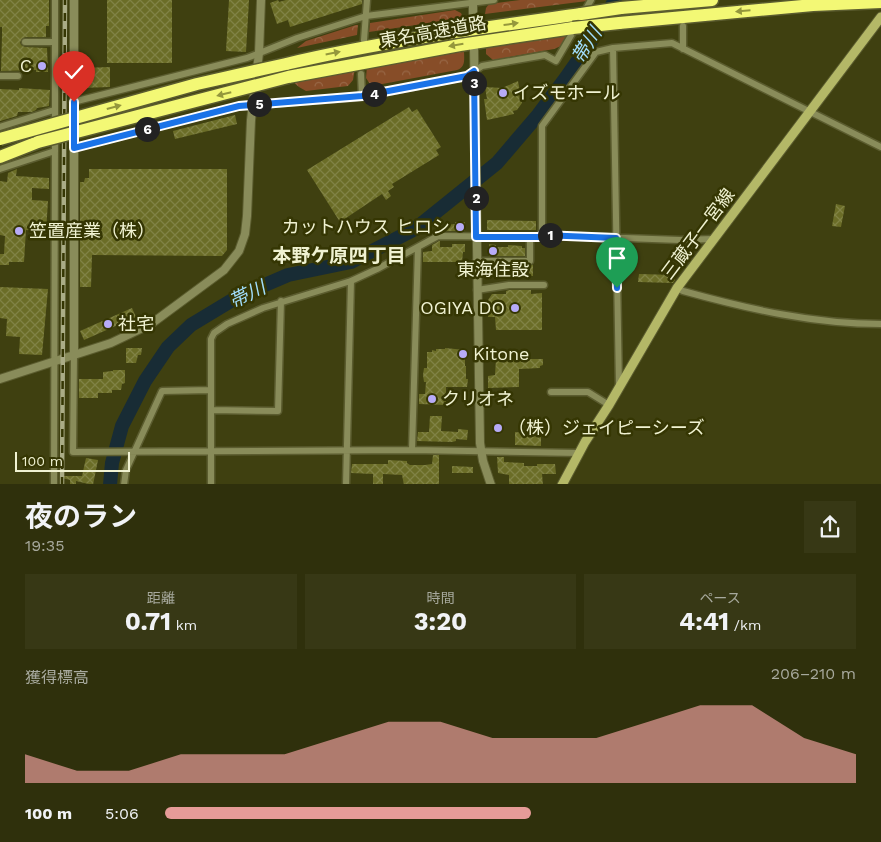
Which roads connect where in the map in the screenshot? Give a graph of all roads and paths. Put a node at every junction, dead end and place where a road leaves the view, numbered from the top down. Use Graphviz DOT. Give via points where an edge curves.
graph roads {
  1 [pos="55,0"];
  2 [pos="74,0"];
  3 [pos="261,0"];
  4 [pos="367,0"];
  5 [pos="494,0"];
  6 [pos="591,0"];
  7 [pos="712,0"];
  8 [pos="473,1"];
  9 [pos="880,2"];
  10 [pos="624,4"];
  11 [pos="366,16"];
  12 [pos="881,17"];
  13 [pos="473,19"];
  14 [pos="683,26"];
  15 [pos="364,40"];
  16 [pos="25,42"];
  17 [pos="55,42"];
  18 [pos="613,48"];
  19 [pos="474,49"];
  20 [pos="683,49"];
  21 [pos="259,54"];
  22 [pos="474,71"];
  23 [pos="362,74"];
  24 [pos="0,76"];
  25 [pos="18,76"];
  26 [pos="362,96"];
  27 [pos="74,102"];
  28 [pos="254,104"];
  29 [pos="54,110"];
  30 [pos="808,112"];
  31 [pos="0,127"];
  32 [pos="0,140"];
  33 [pos="881,147"];
  34 [pos="74,148"];
  35 [pos="55,151"];
  36 [pos="0,155"];
  37 [pos="0,169"];
  38 [pos="542,235"];
  39 [pos="476,237"];
  40 [pos="530,237"];
  41 [pos="616,238"];
  42 [pos="713,239"];
  43 [pos="418,247"];
  44 [pos="476,261"];
  45 [pos="351,281"];
  46 [pos="544,285"];
  47 [pos="677,288"];
  48 [pos="476,290"];
  49 [pos="281,301"];
  50 [pos="881,324"];
  51 [pos="74,355"];
  52 [pos="54,362"];
  53 [pos="0,379"];
  54 [pos="619,388"];
  55 [pos="211,390"];
  56 [pos="551,392"];
  57 [pos="609,405"];
  58 [pos="211,410"];
  59 [pos="412,450"];
  60 [pos="346,451"];
  61 [pos="481,451"];
  62 [pos="135,452"];
  63 [pos="211,452"];
  64 [pos="579,453"];
  65 [pos="54,484"];
  66 [pos="124,484"];
  67 [pos="211,484"];
  68 [pos="346,484"];
  69 [pos="491,484"];
  70 [pos="562,484"];
  1 -- 17 [label="street"];
  2 -- 27 [label="street"];
  3 -- 21 [label="street"];
  4 -- 11 [label="street"];
  5 -- 8 [label="street"];
  6 -- 22 [label="street" via="556,60 545,55 482,66"];
  7 -- 10 [label="highway, 東名高速道路"];
  8 -- 11 [label="street"];
  8 -- 13 [label="street"];
  9 -- 36 [label="highway, 東名高速道路, one-way, bridge" via="618,23 460,45 288,77 38,142"];
  32 -- 10 [label="highway, 東名高速道路, one-way, bridge" via="197,84 333,53 581,14"];
  11 -- 15 [label="street"];
  11 -- 21 [label="street"];
  12 -- 30 [label="main road, 三蔵子一宮線"];
  14 -- 20 [label="street"];
  16 -- 17 [label="street"];
  17 -- 29 [label="street"];
  18 -- 20 [label="street" via="672,44"];
  18 -- 38 [label="street" via="596,52 542,126"];
  18 -- 41 [label="street"];
  19 -- 22 [label="street"];
  20 -- 30 [label="street"];
  21 -- 27 [label="street"];
  21 -- 28 [label="street"];
  22 -- 26 [label="street" via="467,76"];
  22 -- 39 [label="street"];
  23 -- 26 [label="street"];
  24 -- 25 [label="street"];
  26 -- 28 [label="street"];
  27 -- 34 [label="street"];
  28 -- 34 [label="street"];
  28 -- 51 [label="street" via="247,216 240,251 224,270 151,324 111,343"];
  29 -- 31 [label="street"];
  29 -- 35 [label="street"];
  30 -- 33 [label="street"];
  30 -- 42 [label="main road, 三蔵子一宮線"];
  34 -- 51 [label="street"];
  35 -- 37 [label="street"];
  35 -- 52 [label="street"];
  38 -- 40 [label="street"];
  38 -- 41 [label="street"];
  39 -- 40 [label="street"];
  39 -- 43 [label="street" via="438,236"];
  39 -- 44 [label="street"];
  40 -- 44 [label="street" via="530,261"];
  41 -- 42 [label="street"];
  41 -- 54 [label="street"];
  42 -- 47 [label="main road, 三蔵子一宮線"];
  43 -- 45 [label="street"];
  43 -- 59 [label="street"];
  44 -- 48 [label="street"];
  45 -- 49 [label="street"];
  45 -- 60 [label="street"];
  46 -- 48 [label="street" via="509,285"];
  47 -- 50 [label="street" via="738,306 855,324"];
  47 -- 54 [label="main road, 三蔵子一宮線"];
  48 -- 61 [label="street"];
  49 -- 55 [label="street" via="214,333 211,338"];
  49 -- 58 [label="street" via="278,410"];
  51 -- 52 [label="street"];
  51 -- 62 [label="street" via="73,452"];
  52 -- 53 [label="street"];
  52 -- 65 [label="street"];
  54 -- 57 [label="main road, 三蔵子一宮線"];
  55 -- 58 [label="street"];
  55 -- 62 [label="street" via="162,390"];
  56 -- 57 [label="street" via="588,392"];
  57 -- 64 [label="main road, 三蔵子一宮線"];
  58 -- 63 [label="street"];
  59 -- 60 [label="street"];
  59 -- 61 [label="street"];
  60 -- 63 [label="street"];
  60 -- 68 [label="street"];
  61 -- 64 [label="street"];
  61 -- 69 [label="street"];
  62 -- 63 [label="street"];
  62 -- 66 [label="street" via="126,470"];
  63 -- 67 [label="street"];
  64 -- 70 [label="main road, 三蔵子一宮線"];
}
